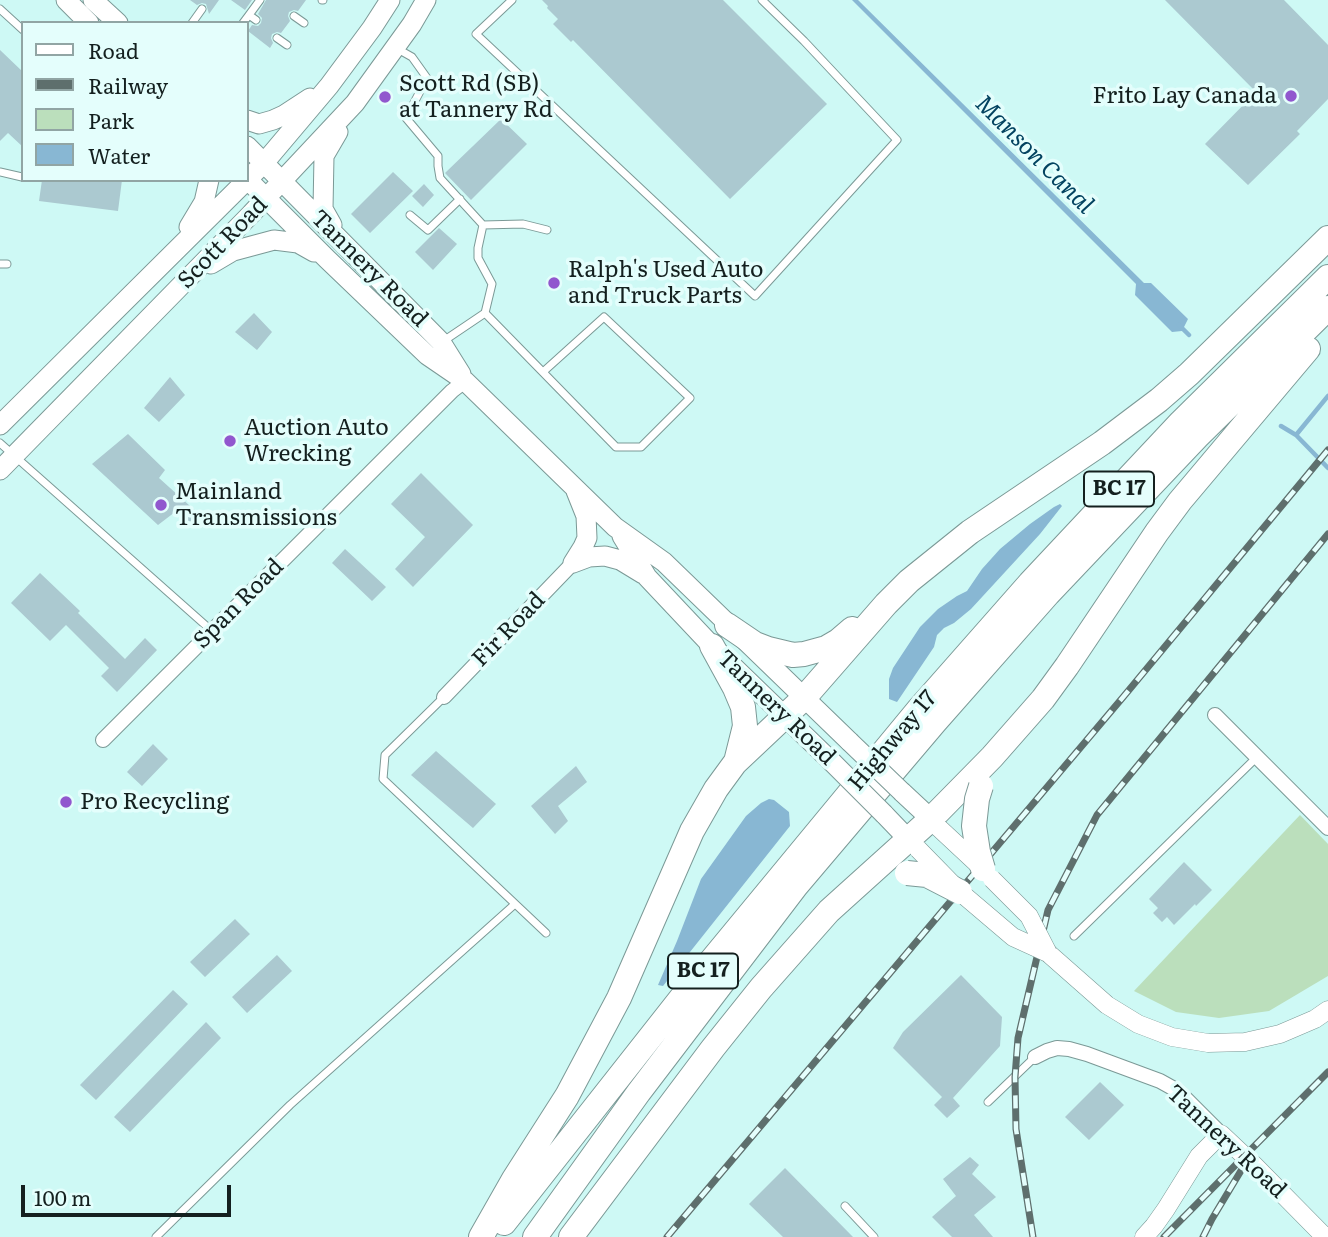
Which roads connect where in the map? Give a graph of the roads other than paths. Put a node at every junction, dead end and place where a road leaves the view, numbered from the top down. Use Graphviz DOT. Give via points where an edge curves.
graph roads {
  1 [pos="66,0"];
  2 [pos="93,0"];
  3 [pos="260,0"];
  4 [pos="390,0"];
  5 [pos="426,0"];
  6 [pos="512,0"];
  7 [pos="762,0"];
  8 [pos="0,9"];
  9 [pos="202,9"];
  10 [pos="294,16"];
  11 [pos="87,21"];
  12 [pos="116,21"];
  13 [pos="193,21"];
  14 [pos="247,21"];
  15 [pos="304,23"];
  16 [pos="21,28"];
  17 [pos="277,38"];
  18 [pos="286,45"];
  19 [pos="395,48"];
  20 [pos="329,86"];
  21 [pos="355,103"];
  22 [pos="248,120"];
  23 [pos="248,147"];
  24 [pos="264,163"];
  25 [pos="0,172"];
  26 [pos="21,177"];
  27 [pos="248,178"];
  28 [pos="248,180"];
  29 [pos="282,181"];
  30 [pos="209,182"];
  31 [pos="244,182"];
  32 [pos="267,198"];
  33 [pos="460,199"];
  34 [pos="410,215"];
  35 [pos="483,225"];
  36 [pos="547,230"];
  37 [pos="1328,238"];
  38 [pos="341,240"];
  39 [pos="176,249"];
  40 [pos="327,259"];
  41 [pos="193,273"];
  42 [pos="1328,277"];
  43 [pos="1328,308"];
  44 [pos="485,313"];
  45 [pos="1328,327"];
  46 [pos="442,342"];
  47 [pos="543,372"];
  48 [pos="465,381"];
  49 [pos="0,425"];
  50 [pos="7,449"];
  51 [pos="0,470"];
  52 [pos="573,484"];
  53 [pos="615,527"];
  54 [pos="573,563"];
  55 [pos="647,577"];
  56 [pos="886,604"];
  57 [pos="727,625"];
  58 [pos="212,631"];
  59 [pos="712,646"];
  60 [pos="444,697"];
  61 [pos="804,698"];
  62 [pos="1215,715"];
  63 [pos="784,716"];
  64 [pos="103,740"];
  65 [pos="992,757"];
  66 [pos="1257,757"];
  67 [pos="736,762"];
  68 [pos="935,823"];
  69 [pos="1328,828"];
  70 [pos="913,844"];
  71 [pos="983,869"];
  72 [pos="960,892"];
  73 [pos="515,904"];
  74 [pos="829,911"];
  75 [pos="546,933"];
  76 [pos="1074,936"];
  77 [pos="1048,953"];
  78 [pos="1328,1010"];
  79 [pos="1035,1057"];
  80 [pos="988,1102"];
  81 [pos="1221,1134"];
  82 [pos="845,1206"];
  83 [pos="156,1237"];
  84 [pos="481,1237"];
  85 [pos="493,1237"];
  86 [pos="535,1237"];
  87 [pos="571,1237"];
  88 [pos="874,1237"];
  89 [pos="1144,1237"];
  90 [pos="1325,1237"];
  1 -- 11 [label="main road"];
  2 -- 12 [label="main road"];
  3 -- 14 [label="lane"];
  4 -- 20 [label="main road, Scott Road"];
  5 -- 19 [label="main road, Scott Road"];
  6 -- 7 [label="lane" via="477,34 755,296 897,140"];
  8 -- 16 [label="lane"];
  9 -- 13 [label="lane"];
  10 -- 15 [label="lane"];
  17 -- 18 [label="lane"];
  19 -- 21 [label="main road, Scott Road"];
  19 -- 33 [label="lane" via="412,57 427,78 406,118 438,156 440,178"];
  20 -- 22 [label="main road" via="273,120 259,124"];
  20 -- 24 [label="main road, Scott Road"];
  21 -- 29 [label="main road, Scott Road"];
  21 -- 38 [label="main road" via="324,156 323,209"];
  23 -- 24 [label="main road, Tannery Road"];
  24 -- 27 [label="main road, Scott Road"];
  24 -- 29 [label="main road, Tannery Road"];
  25 -- 26 [label="lane"];
  28 -- 32 [label="main road, Tannery Road"];
  29 -- 32 [label="main road, Scott Road"];
  29 -- 38 [label="main road, Tannery Road"];
  30 -- 39 [label="main road" via="204,202"];
  31 -- 39 [label="main road, Scott Road"];
  32 -- 40 [label="main road, Tannery Road"];
  32 -- 41 [label="main road, Scott Road"];
  33 -- 34 [label="lane" via="428,230"];
  33 -- 35 [label="lane"];
  35 -- 36 [label="lane" via="523,224"];
  35 -- 44 [label="lane" via="478,258 492,284"];
  37 -- 56 [label="highway" via="1169,391 1102,443 970,532"];
  38 -- 46 [label="main road, Tannery Road"];
  39 -- 49 [label="main road, Scott Road"];
  40 -- 41 [label="main road" via="298,243 274,240 233,251"];
  40 -- 48 [label="main road, Tannery Road" via="427,355"];
  41 -- 50 [label="main road, Scott Road"];
  42 -- 85 [label="highway, Highway 17 / BC 17" via="1181,422 928,699 722,947"];
  43 -- 86 [label="highway, Highway 17 / BC 17" via="1197,437 935,722 796,886"];
  44 -- 46 [label="lane"];
  44 -- 47 [label="lane"];
  45 -- 65 [label="highway" via="1180,501 1043,699"];
  46 -- 48 [label="main road, Tannery Road"];
  47 -- 47 [label="lane" via="616,447 641,447 690,398 604,317"];
  48 -- 52 [label="main road, Tannery Road"];
  48 -- 58 [label="street, Span Road"];
  50 -- 51 [label="main road, Scott Road"];
  50 -- 58 [label="lane"];
  52 -- 53 [label="main road, Tannery Road"];
  52 -- 54 [label="main road" via="586,516 587,538"];
  53 -- 55 [label="main road, Tannery Road"];
  53 -- 57 [label="main road, Tannery Road" via="664,562"];
  54 -- 55 [label="main road" via="605,556"];
  54 -- 60 [label="street, Fir Road"];
  55 -- 59 [label="main road, Tannery Road"];
  56 -- 57 [label="highway" via="838,641 804,654 768,649"];
  56 -- 61 [label="highway"];
  57 -- 61 [label="main road, Tannery Road"];
  58 -- 64 [label="street, Span Road"];
  59 -- 63 [label="main road, Tannery Road"];
  59 -- 67 [label="highway" via="743,707 745,726"];
  60 -- 73 [label="lane" via="385,755 383,779"];
  61 -- 63 [label="highway"];
  61 -- 68 [label="main road, Tannery Road, bridge"];
  62 -- 66 [label="street"];
  63 -- 67 [label="highway"];
  63 -- 70 [label="main road, Tannery Road, bridge"];
  65 -- 68 [label="highway"];
  65 -- 71 [label="highway, bridge" via="975,812"];
  66 -- 69 [label="street"];
  66 -- 76 [label="lane"];
  67 -- 84 [label="highway" via="692,831 619,998 567,1096"];
  68 -- 70 [label="highway"];
  68 -- 71 [label="street, Tannery Road, bridge"];
  70 -- 72 [label="street, Tannery Road, bridge"];
  70 -- 74 [label="highway"];
  71 -- 77 [label="street, Tannery Road, bridge" via="1029,916"];
  72 -- 74 [label="highway, bridge" via="927,875 894,873 874,880"];
  72 -- 77 [label="street, Tannery Road, bridge" via="1013,937"];
  73 -- 75 [label="lane"];
  73 -- 83 [label="lane" via="290,1105"];
  74 -- 87 [label="highway" via="713,1048"];
  77 -- 78 [label="street, Tannery Road" via="1107,1005 1172,1037 1208,1043 1245,1042 1280,1034"];
  79 -- 80 [label="lane"];
  79 -- 81 [label="street, Tannery Road" via="1057,1048 1069,1049 1150,1077 1178,1091"];
  81 -- 89 [label="street" via="1199,1156"];
  81 -- 90 [label="street, Tannery Road"];
  82 -- 88 [label="lane"];
}
